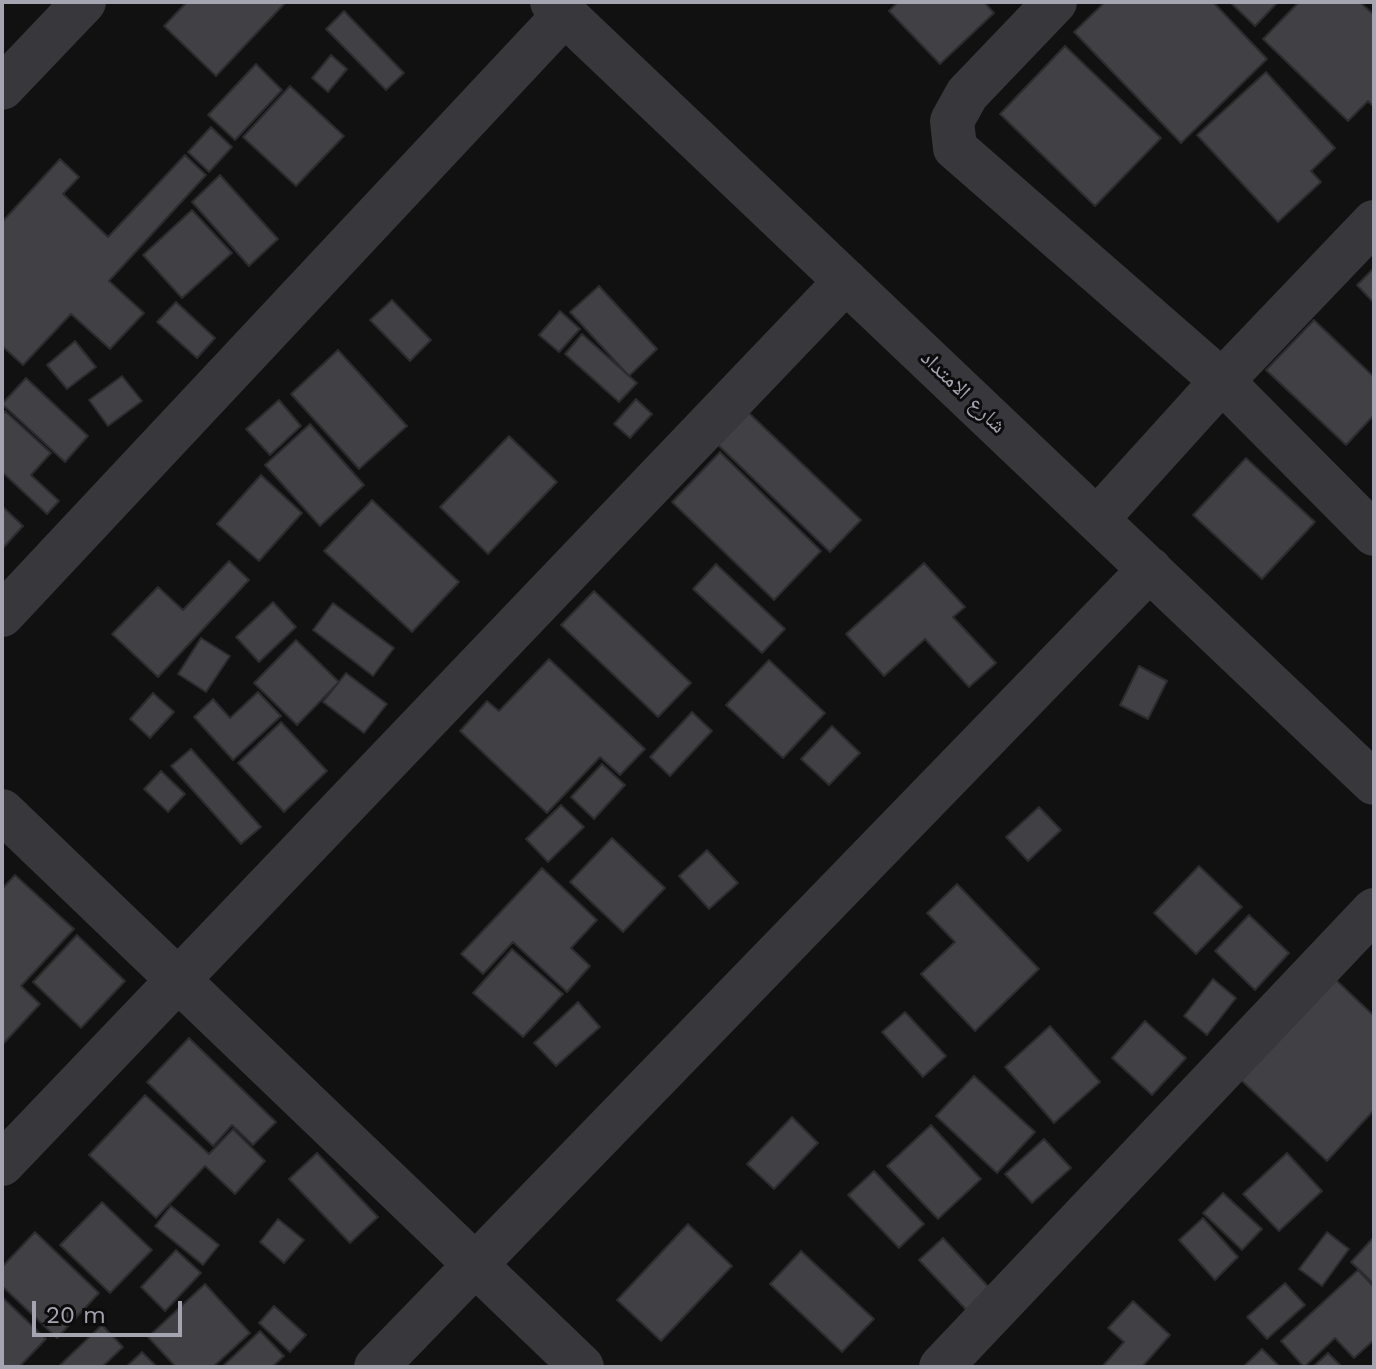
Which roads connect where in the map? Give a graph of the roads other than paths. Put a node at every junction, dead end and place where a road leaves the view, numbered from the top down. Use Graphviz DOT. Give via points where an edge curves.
graph roads {
  1 [pos="84,2"];
  2 [pos="1055,2"];
  3 [pos="559,8"];
  4 [pos="2,88"];
  5 [pos="1374,222"];
  6 [pos="846,281"];
  7 [pos="1222,381"];
  8 [pos="1097,519"];
  9 [pos="1374,534"];
  10 [pos="1150,569"];
  11 [pos="2,615"];
  12 [pos="1374,783"];
  13 [pos="2,811"];
  14 [pos="1374,910"];
  15 [pos="178,980"];
  16 [pos="2,1164"];
  17 [pos="475,1264"];
  18 [pos="376,1367"];
  19 [pos="582,1367"];
  20 [pos="941,1367"];
  1 -- 4 [label="street"];
  2 -- 7 [label="street" via="967,94 952,121 955,148"];
  3 -- 6 [label="street, شارع الامتداد"];
  3 -- 11 [label="street"];
  5 -- 7 [label="street"];
  6 -- 8 [label="street, شارع الامتداد"];
  6 -- 15 [label="street"];
  7 -- 8 [label="street"];
  7 -- 9 [label="street"];
  8 -- 10 [label="street, شارع الامتداد"];
  10 -- 12 [label="street, شارع الامتداد"];
  10 -- 17 [label="street"];
  13 -- 15 [label="street"];
  14 -- 20 [label="street"];
  15 -- 16 [label="street"];
  15 -- 17 [label="street"];
  17 -- 18 [label="street"];
  17 -- 19 [label="street"];
}
